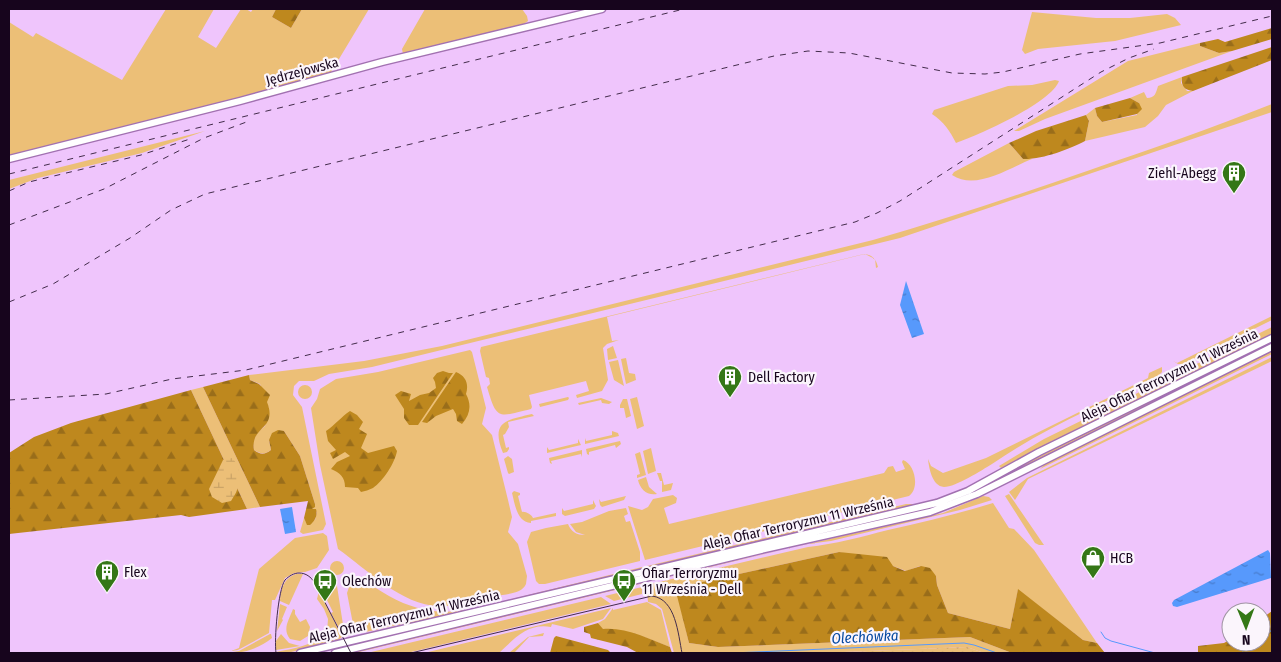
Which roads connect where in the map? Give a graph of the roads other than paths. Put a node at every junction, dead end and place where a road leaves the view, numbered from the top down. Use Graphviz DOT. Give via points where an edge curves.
graph roads {
  1 [pos="602,9"];
  2 [pos="9,159"];
  3 [pos="1272,338"];
  4 [pos="1272,347"];
  5 [pos="300,653"];
  6 [pos="334,653"];
  1 -- 2 [label="street, Jędrzejowska" via="382,62"];
  3 -- 5 [label="street, Aleja Ofiar Terroryzmu 11 Września" via="968,491 937,503"];
  4 -- 6 [label="street, Aleja Ofiar Terroryzmu 11 Września" via="942,508"];
}
